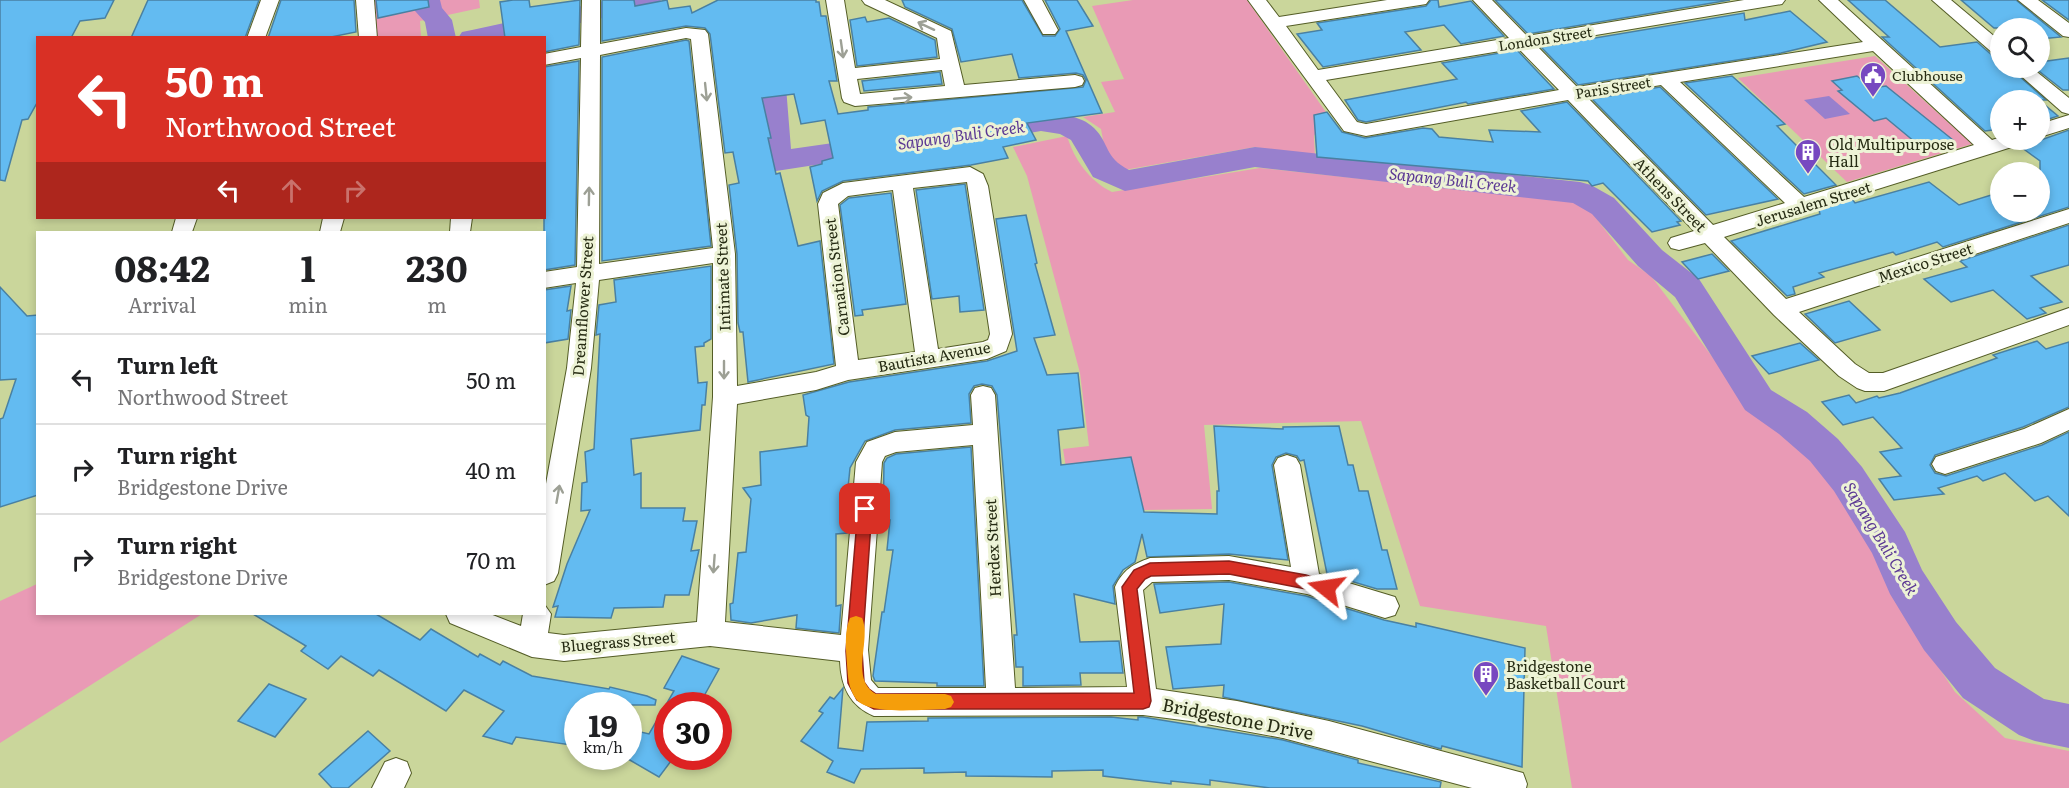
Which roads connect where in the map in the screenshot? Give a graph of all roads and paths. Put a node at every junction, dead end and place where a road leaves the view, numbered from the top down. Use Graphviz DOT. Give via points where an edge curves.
graph roads {
  1 [pos="270,0"];
  2 [pos="365,0"];
  3 [pos="591,0"];
  4 [pos="835,0"];
  5 [pos="871,0"];
  6 [pos="1033,0"];
  7 [pos="1257,0"];
  8 [pos="1420,0"];
  9 [pos="1482,0"];
  10 [pos="1776,0"];
  11 [pos="1828,0"];
  12 [pos="1941,0"];
  13 [pos="2027,0"];
  14 [pos="1274,23"];
  15 [pos="1048,30"];
  16 [pos="2069,32"];
  17 [pos="257,36"];
  18 [pos="368,36"];
  19 [pos="1523,42"];
  20 [pos="1990,42"];
  21 [pos="1876,45"];
  22 [pos="590,52"];
  23 [pos="546,60"];
  24 [pos="950,64"];
  25 [pos="846,75"];
  26 [pos="1313,76"];
  27 [pos="2033,78"];
  28 [pos="1666,79"];
  29 [pos="1075,81"];
  30 [pos="956,93"];
  31 [pos="1575,93"];
  32 [pos="2069,108"];
  33 [pos="2069,121"];
  34 [pos="2050,128"];
  35 [pos="1989,148"];
  36 [pos="902,182"];
  37 [pos="1801,206"];
  38 [pos="2069,216"];
  39 [pos="1709,235"];
  40 [pos="1679,243"];
  41 [pos="724,254"];
  42 [pos="588,274"];
  43 [pos="546,280"];
  44 [pos="1782,309"];
  45 [pos="2069,316"];
  46 [pos="928,360"];
  47 [pos="848,371"];
  48 [pos="982,395"];
  49 [pos="725,397"];
  50 [pos="2069,419"];
  51 [pos="986,434"];
  52 [pos="1945,464"];
  53 [pos="1287,465"];
  54 [pos="546,561"];
  55 [pos="1306,582"];
  56 [pos="1385,606"];
  57 [pos="462,615"];
  58 [pos="537,615"];
  59 [pos="710,633"];
  60 [pos="532,644"];
  61 [pos="854,651"];
  62 [pos="1143,701"];
  63 [pos="1001,702"];
  64 [pos="1512,784"];
  1 -- 17 [label="street"];
  2 -- 18 [label="street"];
  3 -- 22 [label="street, Dreamflower Street"];
  4 -- 25 [label="street, one-way"];
  24 -- 5 [label="street, one-way" via="945,35"];
  6 -- 15 [label="street"];
  7 -- 14 [label="street"];
  8 -- 14 [label="street"];
  9 -- 19 [label="street, Athens Street"];
  10 -- 19 [label="street, London Street"];
  11 -- 21 [label="street"];
  12 -- 20 [label="street"];
  13 -- 16 [label="street"];
  14 -- 26 [label="street"];
  19 -- 26 [label="street, London Street"];
  19 -- 31 [label="street, Athens Street"];
  21 -- 28 [label="street, Paris Street"];
  21 -- 35 [label="street"];
  22 -- 23 [label="street, Intimate Street"];
  22 -- 41 [label="street, Intimate Street, one-way" via="686,33 699,34"];
  42 -- 22 [label="street, Dreamflower Street, one-way"];
  24 -- 25 [label="street"];
  24 -- 30 [label="street"];
  25 -- 30 [label="street, one-way" via="850,98 860,101"];
  26 -- 31 [label="street, Paris Street" via="1351,127 1366,130"];
  27 -- 32 [label="street"];
  28 -- 31 [label="street, Paris Street"];
  28 -- 37 [label="street"];
  29 -- 30 [label="street"];
  31 -- 39 [label="street, Athens Street"];
  33 -- 34 [label="street"];
  35 -- 37 [label="street, Jerusalem Street"];
  36 -- 46 [label="street"];
  36 -- 46 [label="street, Bautista Avenue" via="961,174 976,179 1001,334 998,345 987,350"];
  36 -- 47 [label="street, Carnation Street" via="843,190 834,194 828,204"];
  37 -- 39 [label="street, Jerusalem Street"];
  38 -- 44 [label="street, Mexico Street"];
  39 -- 40 [label="street, Jerusalem Street"];
  39 -- 44 [label="street, Athens Street"];
  41 -- 42 [label="street"];
  41 -- 49 [label="street, Intimate Street, one-way"];
  42 -- 43 [label="street"];
  54 -- 42 [label="street, Dreamflower Street, one-way" via="579,368"];
  44 -- 45 [label="street, Athens Street" via="1865,382 1884,382"];
  46 -- 47 [label="street, Bautista Avenue"];
  47 -- 49 [label="street, Bautista Avenue" via="816,381"];
  48 -- 51 [label="street, Herdex Street"];
  49 -- 59 [label="street, Intimate Street, one-way"];
  50 -- 52 [label="street" via="2032,436"];
  51 -- 61 [label="street, Bridgestone Drive" via="895,442 876,449 868,462"];
  51 -- 63 [label="street, Herdex Street"];
  53 -- 55 [label="street"];
  55 -- 56 [label="street"];
  55 -- 62 [label="street" via="1229,567 1150,570 1139,574 1130,587"];
  57 -- 60 [label="street, Bluegrass Street"];
  58 -- 60 [label="street"];
  59 -- 60 [label="street, Bluegrass Street" via="564,648"];
  59 -- 61 [label="street"];
  61 -- 63 [label="street, Bridgestone Drive" via="856,683 863,695 874,702"];
  62 -- 63 [label="street, Bridgestone Drive"];
  62 -- 64 [label="street, Bridgestone Drive" via="1277,722"];
}
